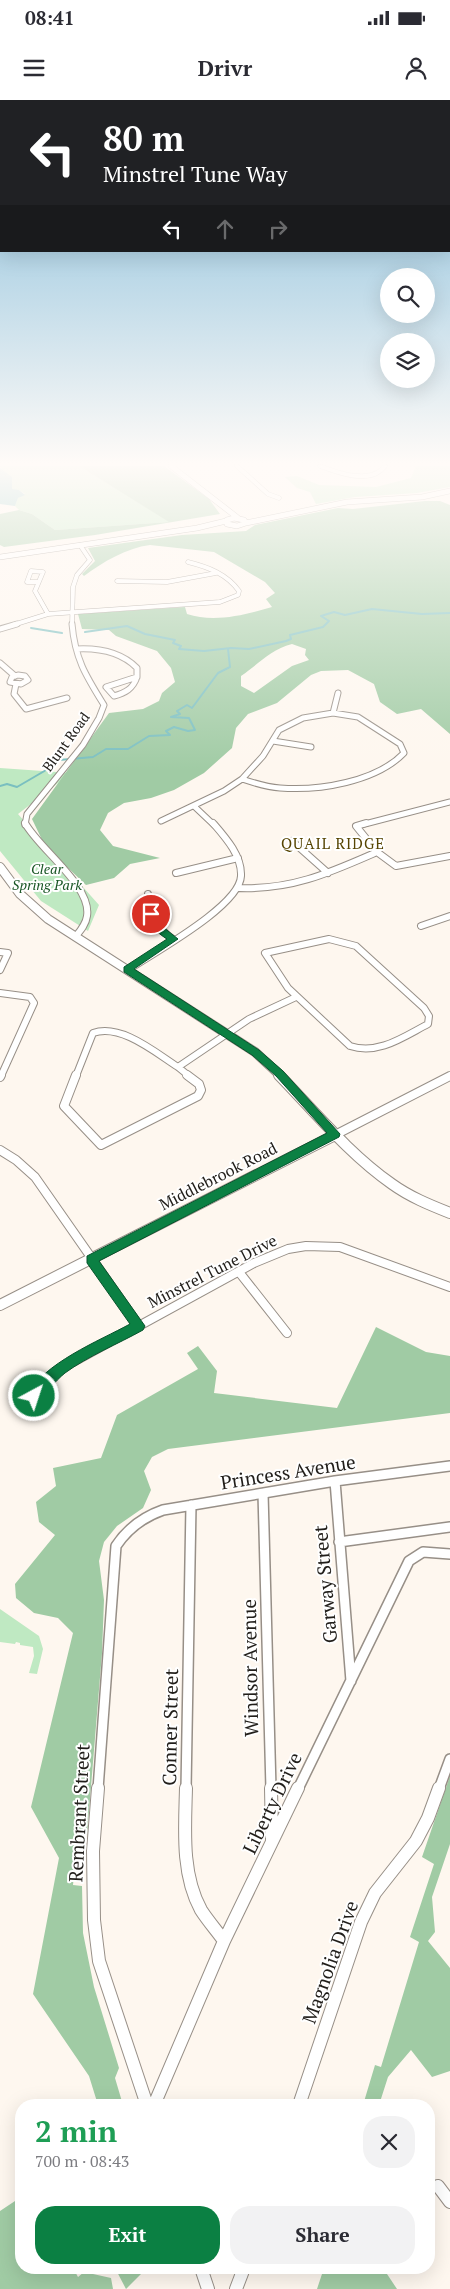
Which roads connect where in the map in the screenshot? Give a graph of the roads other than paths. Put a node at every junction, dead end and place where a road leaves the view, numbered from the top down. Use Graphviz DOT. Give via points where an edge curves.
graph roads {
  1 [pos="84,568"];
  2 [pos="208,568"];
  3 [pos="216,573"];
  4 [pos="117,581"];
  5 [pos="38,582"];
  6 [pos="71,612"];
  7 [pos="48,614"];
  8 [pos="0,630"];
  9 [pos="77,649"];
  10 [pos="0,663"];
  11 [pos="15,676"];
  12 [pos="137,678"];
  13 [pos="16,684"];
  14 [pos="338,693"];
  15 [pos="67,698"];
  16 [pos="334,713"];
  17 [pos="273,741"];
  18 [pos="311,747"];
  19 [pos="242,779"];
  20 [pos="450,802"];
  21 [pos="195,807"];
  22 [pos="161,821"];
  23 [pos="292,841"];
  24 [pos="377,852"];
  25 [pos="450,856"];
  26 [pos="238,858"];
  27 [pos="0,867"];
  28 [pos="176,873"];
  29 [pos="328,873"];
  30 [pos="239,888"];
  31 [pos="148,894"];
  32 [pos="450,916"];
  33 [pos="421,926"];
  34 [pos="76,936"];
  35 [pos="173,939"];
  36 [pos="0,952"];
  37 [pos="0,970"];
  38 [pos="128,970"];
  39 [pos="0,993"];
  40 [pos="296,996"];
  41 [pos="227,1033"];
  42 [pos="178,1067"];
  43 [pos="450,1076"];
  44 [pos="0,1077"];
  45 [pos="335,1134"];
  46 [pos="0,1150"];
  47 [pos="450,1213"];
  48 [pos="92,1259"];
  49 [pos="239,1272"];
  50 [pos="450,1287"];
  51 [pos="0,1305"];
  52 [pos="139,1326"];
  53 [pos="287,1333"];
  54 [pos="34,1396"];
  55 [pos="450,1466"];
  56 [pos="335,1482"];
  57 [pos="263,1493"];
  58 [pos="191,1504"];
  59 [pos="135,1523"];
  60 [pos="450,1527"];
  61 [pos="339,1542"];
  62 [pos="450,1554"];
  63 [pos="351,1683"];
  64 [pos="450,1759"];
  65 [pos="272,1842"];
  66 [pos="224,1941"];
  67 [pos="145,2099"];
  68 [pos="157,2099"];
  69 [pos="301,2099"];
  70 [pos="438,2186"];
  71 [pos="450,2202"];
  72 [pos="203,2274"];
  73 [pos="242,2274"];
  74 [pos="208,2289"];
  75 [pos="236,2289"];
  1 -- 6 [label="street, Blunt Road" via="75,580"];
  2 -- 3 [label="street"];
  3 -- 4 [label="street" via="188,580"];
  3 -- 6 [label="street" via="238,589 238,595 220,602"];
  5 -- 7 [label="street" via="36,591"];
  6 -- 7 [label="street"];
  6 -- 9 [label="street, Blunt Road"];
  7 -- 8 [label="street"];
  9 -- 12 [label="street" via="97,650 127,660 138,668"];
  9 -- 34 [label="street, Blunt Road" via="85,675 104,705 102,714 74,758 33,806 25,824 42,847 79,885 85,897 88,914 84,928"];
  10 -- 11 [label="street"];
  11 -- 13 [label="street" via="9,680"];
  11 -- 13 [label="street" via="28,678 24,683"];
  12 -- 12 [label="street" via="125,694 114,696 106,687"];
  13 -- 15 [label="street" via="14,694 26,709"];
  14 -- 16 [label="street"];
  16 -- 17 [label="street" via="288,724 279,730"];
  16 -- 19 [label="street" via="365,720 400,744 404,753 400,760 368,776 309,787 278,788"];
  17 -- 18 [label="street"];
  17 -- 19 [label="street" via="264,756"];
  19 -- 21 [label="street"];
  20 -- 24 [label="street" via="356,826"];
  21 -- 22 [label="street"];
  21 -- 26 [label="street" via="220,830"];
  23 -- 29 [label="street"];
  24 -- 25 [label="street" via="396,866"];
  24 -- 29 [label="street"];
  26 -- 28 [label="street"];
  26 -- 30 [label="street" via="241,869"];
  27 -- 34 [label="street" via="32,906"];
  29 -- 30 [label="street" via="276,889"];
  30 -- 35 [label="street" via="213,914"];
  31 -- 35 [label="street" via="154,923"];
  32 -- 33 [label="street"];
  34 -- 38 [label="street"];
  35 -- 38 [label="street"];
  36 -- 37 [label="street" via="8,954"];
  38 -- 41 [label="street"];
  39 -- 44 [label="street" via="30,997 34,1004"];
  40 -- 40 [label="street" via="357,1050 379,1048 428,1024 430,1019 424,1008 356,946 328,940 265,953"];
  40 -- 41 [label="street"];
  41 -- 42 [label="street"];
  41 -- 45 [label="street" via="280,1073"];
  42 -- 42 [label="street" via="199,1084 198,1096 101,1145 64,1106 97,1030 104,1029 136,1042"];
  43 -- 45 [label="street, Middlebrook Road"];
  45 -- 47 [label="street" via="384,1181 407,1196"];
  45 -- 48 [label="street, Middlebrook Road"];
  46 -- 48 [label="street" via="35,1177"];
  48 -- 51 [label="street, Middlebrook Road"];
  48 -- 52 [label="street"];
  49 -- 50 [label="street, Minstrel Tune Drive" via="276,1253 324,1245 357,1252 413,1276"];
  49 -- 52 [label="street, Minstrel Tune Drive"];
  49 -- 53 [label="street"];
  52 -- 54 [label="street, Minstrel Tune Drive" via="62,1368 44,1382"];
  55 -- 56 [label="street, Princess Avenue"];
  56 -- 57 [label="street, Princess Avenue"];
  56 -- 61 [label="street, Garway Street"];
  57 -- 58 [label="street, Princess Avenue"];
  57 -- 65 [label="street, Windsor Avenue"];
  58 -- 59 [label="street, Princess Avenue" via="149,1515"];
  58 -- 66 [label="street, Conner Street" via="185,1840 190,1880 201,1909"];
  59 -- 67 [label="street, Rembrant Street" via="116,1546 93,1851 94,1920 99,1961"];
  60 -- 61 [label="street"];
  61 -- 63 [label="street, Garway Street"];
  62 -- 63 [label="street, Liberty Drive" via="422,1551 409,1560"];
  63 -- 65 [label="street, Liberty Drive"];
  64 -- 69 [label="street, Magnolia Drive" via="428,1818 402,1861 375,1893 361,1922"];
  65 -- 66 [label="street, Liberty Drive"];
  66 -- 68 [label="street, Liberty Drive"];
  70 -- 71 [label="street"];
  72 -- 74 [label="street"];
  73 -- 75 [label="street"];
}
